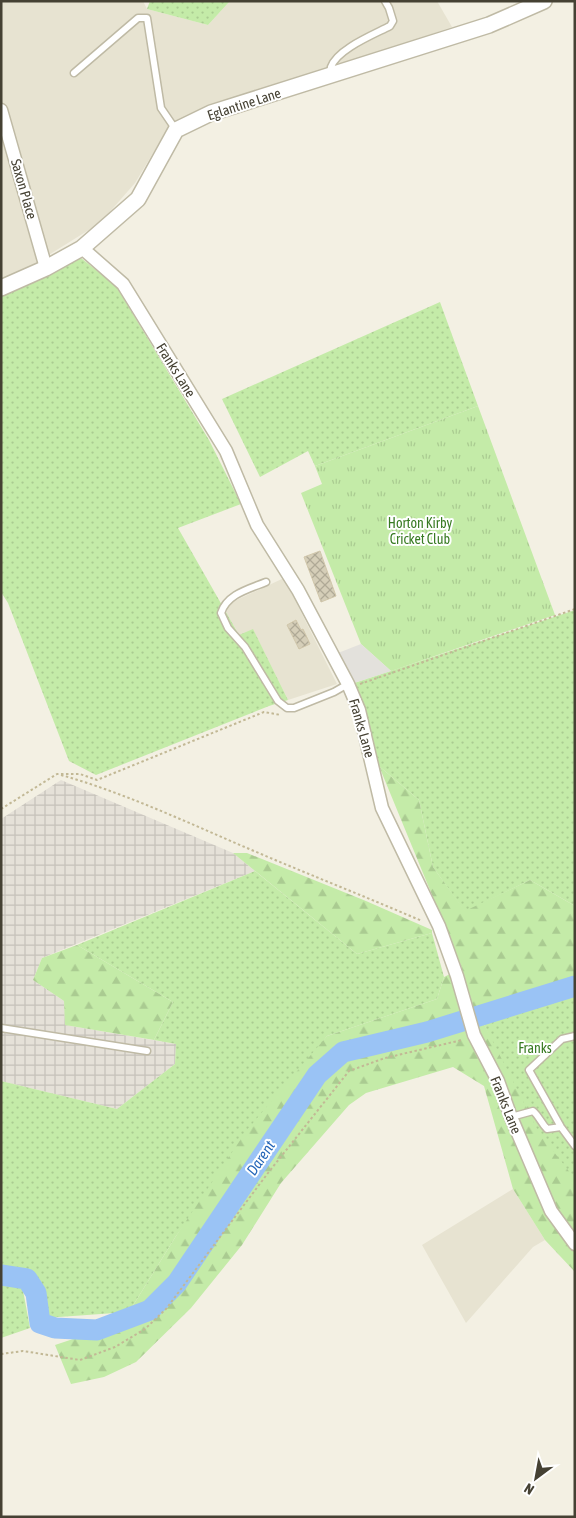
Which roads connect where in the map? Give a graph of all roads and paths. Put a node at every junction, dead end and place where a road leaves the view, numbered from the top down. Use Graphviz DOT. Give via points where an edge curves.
graph roads {
  1 [pos="385,1"];
  2 [pos="544,1"];
  3 [pos="74,73"];
  4 [pos="330,76"];
  5 [pos="1,110"];
  6 [pos="176,130"];
  7 [pos="82,248"];
  8 [pos="46,268"];
  9 [pos="1,288"];
  10 [pos="266,582"];
  11 [pos="575,609"];
  12 [pos="349,686"];
  13 [pos="281,715"];
  14 [pos="57,774"];
  15 [pos="1,809"];
  16 [pos="439,926"];
  17 [pos="1,1028"];
  18 [pos="474,1035"];
  19 [pos="575,1036"];
  20 [pos="148,1051"];
  21 [pos="510,1117"];
  22 [pos="561,1127"];
  23 [pos="575,1146"];
  24 [pos="575,1244"];
  25 [pos="1,1354"];
  1 -- 4 [label="lane" via="394,21 337,58"];
  2 -- 4 [label="street, Eglantine Lane" via="489,25"];
  3 -- 6 [label="lane" via="138,18 147,18 161,108"];
  4 -- 6 [label="street, Eglantine Lane" via="211,113"];
  5 -- 8 [label="street, Saxon Place"];
  6 -- 7 [label="street" via="138,199"];
  7 -- 8 [label="street"];
  7 -- 12 [label="street, Franks Lane" via="123,284 226,451 257,525 298,590"];
  8 -- 9 [label="street"];
  10 -- 12 [label="lane" via="231,598 221,613 278,701 287,708 294,708"];
  11 -- 12 [label="path"];
  12 -- 16 [label="street, Franks Lane" via="360,710 382,808"];
  13 -- 14 [label="path" via="264,712 97,780 80,774"];
  14 -- 15 [label="path"];
  14 -- 16 [label="path" via="175,815 247,848"];
  16 -- 18 [label="street, Franks Lane"];
  17 -- 20 [label="lane"];
  18 -- 21 [label="street, Franks Lane" via="498,1081"];
  18 -- 25 [label="path" via="385,1058 349,1071 166,1309 145,1329 115,1347 80,1360 23,1351"];
  19 -- 22 [label="lane" via="562,1039 529,1070"];
  21 -- 22 [label="lane" via="534,1111 547,1129"];
  21 -- 24 [label="street, Franks Lane" via="551,1212"];
  22 -- 23 [label="lane"];
}
